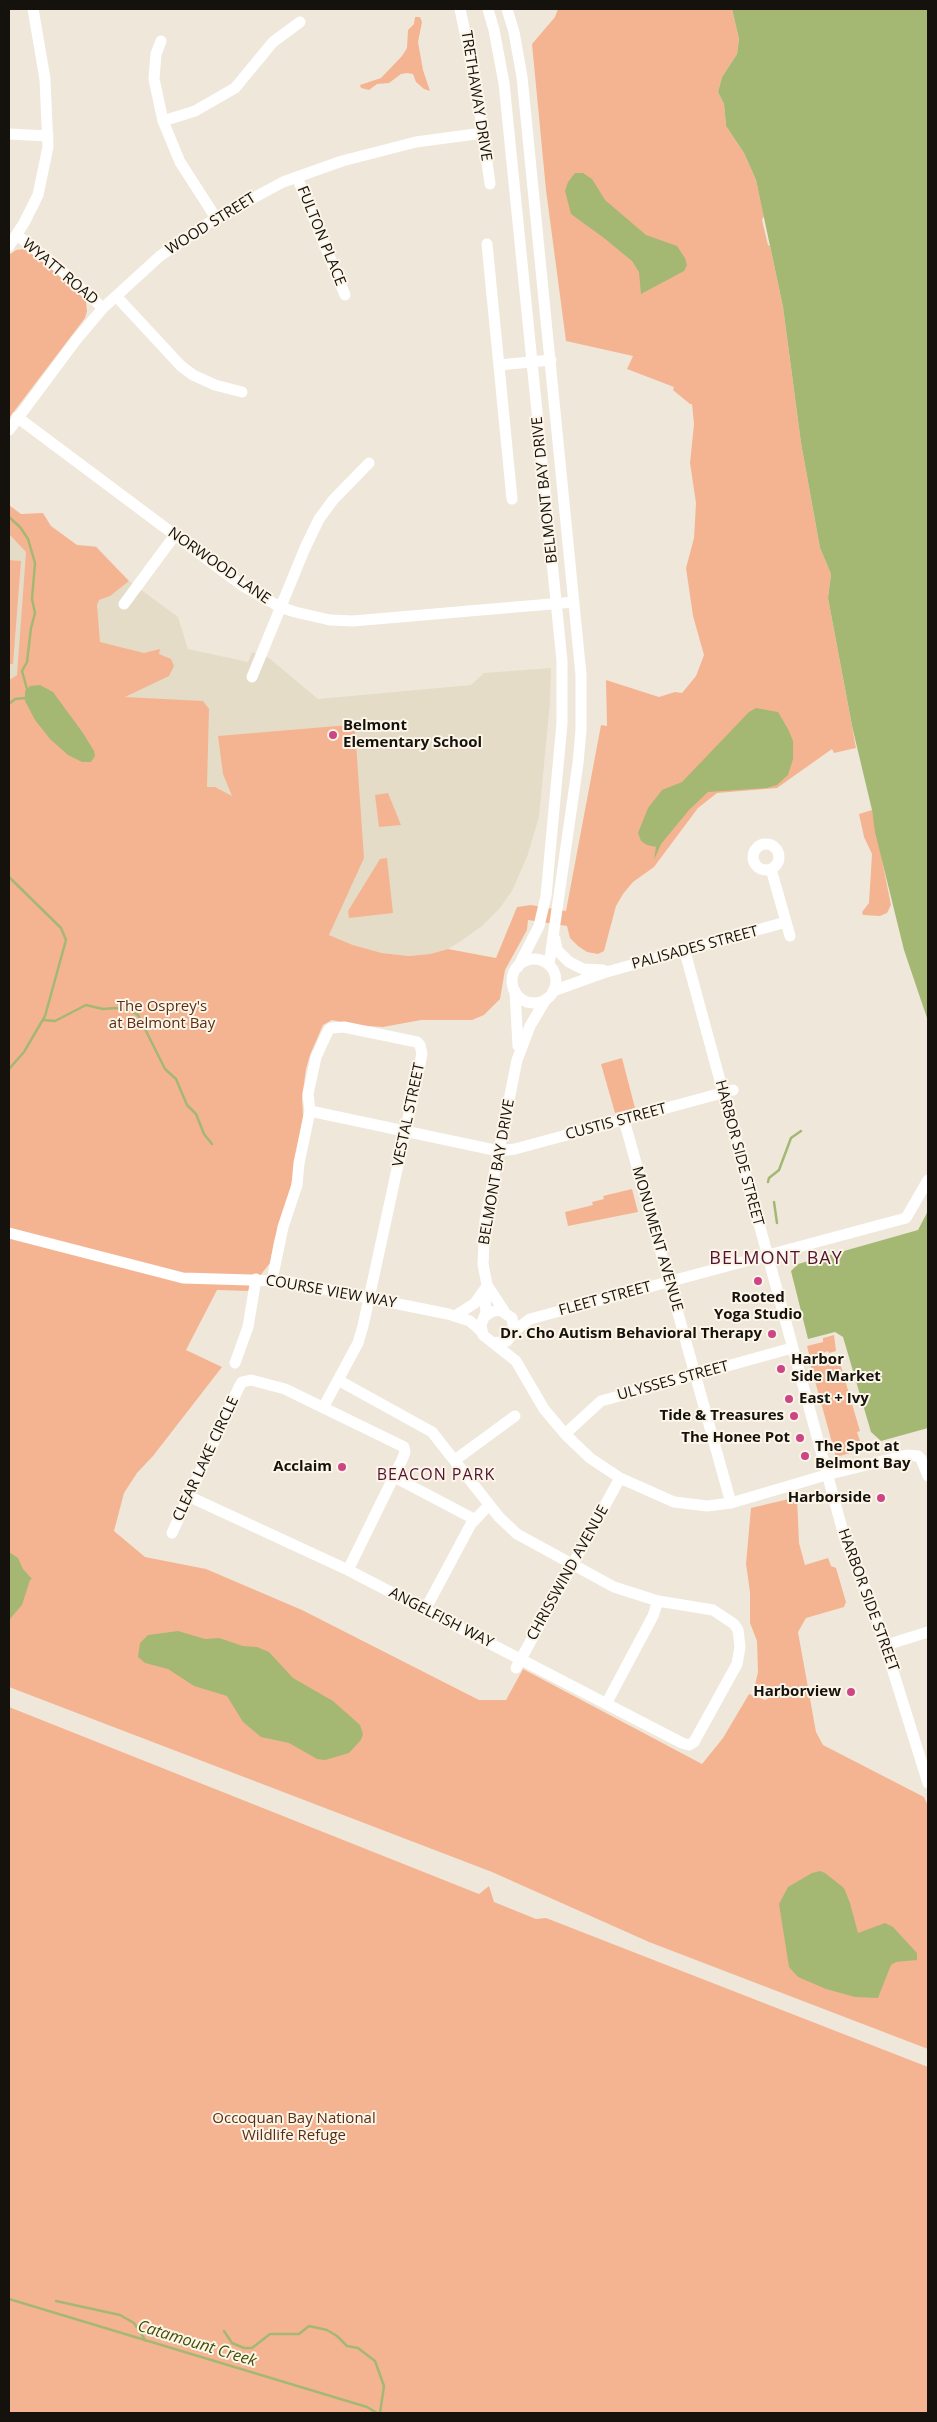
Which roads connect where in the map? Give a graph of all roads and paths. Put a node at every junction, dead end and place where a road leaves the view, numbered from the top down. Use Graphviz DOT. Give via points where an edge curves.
graph roads {
  1 [pos="33,9"];
  2 [pos="460,9"];
  3 [pos="488,9"];
  4 [pos="507,9"];
  5 [pos="300,22"];
  6 [pos="161,41"];
  7 [pos="163,121"];
  8 [pos="483,133"];
  9 [pos="9,134"];
  10 [pos="48,136"];
  11 [pos="297,177"];
  12 [pos="490,184"];
  13 [pos="216,218"];
  14 [pos="17,235"];
  15 [pos="487,244"];
  16 [pos="9,246"];
  17 [pos="345,295"];
  18 [pos="116,296"];
  19 [pos="103,308"];
  20 [pos="551,360"];
  21 [pos="532,362"];
  22 [pos="499,364"];
  23 [pos="242,392"];
  24 [pos="17,418"];
  25 [pos="9,430"];
  26 [pos="369,463"];
  27 [pos="512,499"];
  28 [pos="174,535"];
  29 [pos="574,602"];
  30 [pos="124,604"];
  31 [pos="557,604"];
  32 [pos="280,608"];
  33 [pos="252,677"];
  34 [pos="771,869"];
  35 [pos="786,922"];
  36 [pos="555,929"];
  37 [pos="790,936"];
  38 [pos="685,952"];
  39 [pos="518,967"];
  40 [pos="550,967"];
  41 [pos="606,972"];
  42 [pos="515,991"];
  43 [pos="550,995"];
  44 [pos="517,1060"];
  45 [pos="728,1091"];
  46 [pos="310,1111"];
  47 [pos="624,1120"];
  48 [pos="405,1131"];
  49 [pos="499,1151"];
  50 [pos="928,1180"];
  51 [pos="9,1233"];
  52 [pos="767,1256"];
  53 [pos="256,1279"];
  54 [pos="272,1280"];
  55 [pos="669,1282"];
  56 [pos="487,1285"];
  57 [pos="369,1298"];
  58 [pos="507,1313"];
  59 [pos="453,1314"];
  60 [pos="485,1316"];
  61 [pos="530,1319"];
  62 [pos="482,1332"];
  63 [pos="513,1334"];
  64 [pos="494,1343"];
  65 [pos="792,1348"];
  66 [pos="516,1361"];
  67 [pos="235,1363"];
  68 [pos="696,1376"];
  69 [pos="338,1380"];
  70 [pos="324,1406"];
  71 [pos="515,1416"];
  72 [pos="565,1434"];
  73 [pos="455,1460"];
  74 [pos="826,1475"];
  75 [pos="928,1476"];
  76 [pos="394,1477"];
  77 [pos="620,1478"];
  78 [pos="188,1496"];
  79 [pos="731,1503"];
  80 [pos="489,1505"];
  81 [pos="474,1519"];
  82 [pos="172,1533"];
  83 [pos="572,1565"];
  84 [pos="348,1570"];
  85 [pos="658,1601"];
  86 [pos="425,1610"];
  87 [pos="928,1632"];
  88 [pos="886,1645"];
  89 [pos="518,1664"];
  90 [pos="606,1704"];
  91 [pos="928,1783"];
  1 -- 10 [label="street" via="45,79"];
  2 -- 8 [label="street, TRETHAWAY DRIVE" via="472,58"];
  3 -- 21 [label="street, BELMONT BAY DRIVE" via="504,84"];
  4 -- 20 [label="street, BELMONT BAY DRIVE" via="522,77"];
  5 -- 7 [label="street" via="273,42 235,88 195,111"];
  6 -- 7 [label="street" via="156,54 154,79"];
  7 -- 13 [label="street" via="180,162"];
  8 -- 11 [label="street, WOOD STREET" via="385,148"];
  8 -- 12 [label="street, TRETHAWAY DRIVE"];
  9 -- 10 [label="street"];
  10 -- 14 [label="street" via="41,185 32,210"];
  11 -- 13 [label="street, WOOD STREET"];
  11 -- 17 [label="street, FULTON PLACE"];
  13 -- 18 [label="street, WOOD STREET" via="160,256"];
  14 -- 16 [label="street"];
  14 -- 19 [label="street, WYATT ROAD"];
  15 -- 22 [label="street"];
  18 -- 19 [label="street, WOOD STREET"];
  18 -- 23 [label="street" via="193,375"];
  19 -- 24 [label="street, WOOD STREET"];
  20 -- 21 [label="street"];
  20 -- 29 [label="street, BELMONT BAY DRIVE"];
  21 -- 22 [label="street"];
  21 -- 31 [label="street, BELMONT BAY DRIVE"];
  22 -- 27 [label="street"];
  24 -- 25 [label="street, WOOD STREET"];
  24 -- 28 [label="street, NORWOOD LANE"];
  26 -- 32 [label="street" via="319,519"];
  28 -- 30 [label="street"];
  28 -- 32 [label="street, NORWOOD LANE" via="243,586"];
  29 -- 31 [label="street, NORWOOD LANE"];
  29 -- 36 [label="street, BELMONT BAY DRIVE" via="581,675 581,730"];
  31 -- 32 [label="street, NORWOOD LANE" via="353,621 310,617"];
  31 -- 39 [label="street, BELMONT BAY DRIVE" via="563,696 547,888 539,926"];
  32 -- 33 [label="street"];
  34 -- 35 [label="street"];
  35 -- 37 [label="street"];
  35 -- 38 [label="street, PALISADES STREET"];
  36 -- 40 [label="street, BELMONT BAY DRIVE"];
  36 -- 41 [label="street" via="557,950 569,962 582,969"];
  38 -- 41 [label="street, PALISADES STREET"];
  38 -- 45 [label="street, HARBOR SIDE STREET"];
  39 -- 40 [label="street" via="533,959"];
  39 -- 42 [label="street, BELMONT BAY DRIVE" via="513,976"];
  40 -- 41 [label="street, PALISADES STREET" via="582,973"];
  40 -- 43 [label="street, BELMONT BAY DRIVE" via="556,982"];
  41 -- 43 [label="street, PALISADES STREET"];
  42 -- 43 [label="street" via="529,1002 538,1002"];
  42 -- 44 [label="street, BELMONT BAY DRIVE"];
  43 -- 44 [label="street, BELMONT BAY DRIVE" via="530,1026"];
  44 -- 49 [label="street, BELMONT BAY DRIVE"];
  45 -- 47 [label="street, CUSTIS STREET"];
  45 -- 52 [label="street, HARBOR SIDE STREET"];
  46 -- 48 [label="street"];
  46 -- 48 [label="street, VESTAL STREET" via="308,1094 316,1057 331,1028 344,1027 410,1040 417,1042 422,1049"];
  46 -- 54 [label="street, VESTAL STREET" via="297,1185 282,1227"];
  47 -- 49 [label="street, CUSTIS STREET"];
  47 -- 55 [label="street, MONUMENT AVENUE"];
  48 -- 49 [label="street"];
  48 -- 57 [label="street, VESTAL STREET"];
  49 -- 56 [label="street, BELMONT BAY DRIVE" via="483,1236"];
  50 -- 52 [label="street, FLEET STREET" via="906,1218"];
  51 -- 53 [label="street, COURSE VIEW WAY" via="183,1278"];
  52 -- 55 [label="street, FLEET STREET"];
  52 -- 65 [label="street, HARBOR SIDE STREET"];
  53 -- 54 [label="street, COURSE VIEW WAY"];
  53 -- 67 [label="street" via="248,1328"];
  54 -- 57 [label="street, COURSE VIEW WAY"];
  55 -- 61 [label="street, FLEET STREET"];
  55 -- 68 [label="street, MONUMENT AVENUE"];
  56 -- 58 [label="street, BELMONT BAY DRIVE"];
  56 -- 59 [label="street" via="475,1303"];
  56 -- 60 [label="street, BELMONT BAY DRIVE"];
  57 -- 59 [label="street, COURSE VIEW WAY"];
  57 -- 69 [label="street" via="358,1343"];
  58 -- 60 [label="street" via="493,1311"];
  58 -- 61 [label="street, FLEET STREET"];
  58 -- 63 [label="street, BELMONT BAY DRIVE" via="515,1325"];
  59 -- 60 [label="street, COURSE VIEW WAY"];
  59 -- 62 [label="street, COURSE VIEW WAY" via="472,1322"];
  60 -- 62 [label="street, BELMONT BAY DRIVE"];
  61 -- 63 [label="street, FLEET STREET"];
  62 -- 64 [label="street, BELMONT BAY DRIVE"];
  63 -- 64 [label="street" via="504,1343"];
  63 -- 66 [label="street, BELMONT BAY DRIVE"];
  64 -- 66 [label="street, BELMONT BAY DRIVE"];
  65 -- 68 [label="street, ULYSSES STREET"];
  65 -- 74 [label="street, HARBOR SIDE STREET"];
  66 -- 72 [label="street, BELMONT BAY DRIVE" via="544,1409"];
  68 -- 72 [label="street, ULYSSES STREET" via="601,1401"];
  68 -- 79 [label="street, MONUMENT AVENUE"];
  69 -- 70 [label="street"];
  69 -- 73 [label="street" via="428,1428"];
  70 -- 76 [label="street, CLEAR LAKE CIRCLE" via="404,1446 405,1452"];
  70 -- 78 [label="street, CLEAR LAKE CIRCLE" via="285,1389 251,1380 242,1382"];
  71 -- 73 [label="street"];
  72 -- 77 [label="street, BELMONT BAY DRIVE" via="590,1458"];
  73 -- 80 [label="street"];
  74 -- 75 [label="street, BELMONT BAY DRIVE" via="907,1455 921,1459"];
  74 -- 79 [label="street, BELMONT BAY DRIVE"];
  74 -- 88 [label="street, HARBOR SIDE STREET" via="846,1543"];
  76 -- 81 [label="street"];
  76 -- 84 [label="street, CLEAR LAKE CIRCLE"];
  77 -- 79 [label="street, BELMONT BAY DRIVE" via="674,1502 700,1506"];
  77 -- 83 [label="street, CHRISSWIND AVENUE"];
  78 -- 82 [label="street, CLEAR LAKE CIRCLE"];
  78 -- 84 [label="street, ANGELFISH WAY"];
  80 -- 81 [label="street"];
  80 -- 83 [label="street" via="511,1530"];
  81 -- 86 [label="street"];
  83 -- 85 [label="street" via="608,1585"];
  83 -- 89 [label="street, CHRISSWIND AVENUE"];
  84 -- 86 [label="street, ANGELFISH WAY"];
  85 -- 90 [label="street"];
  85 -- 90 [label="street, ANGELFISH WAY" via="713,1610 730,1620 738,1630 740,1648 737,1664 691,1745"];
  86 -- 89 [label="street, ANGELFISH WAY"];
  87 -- 88 [label="street"];
  88 -- 91 [label="street, HARBOR SIDE STREET"];
  89 -- 90 [label="street, ANGELFISH WAY"];
}
